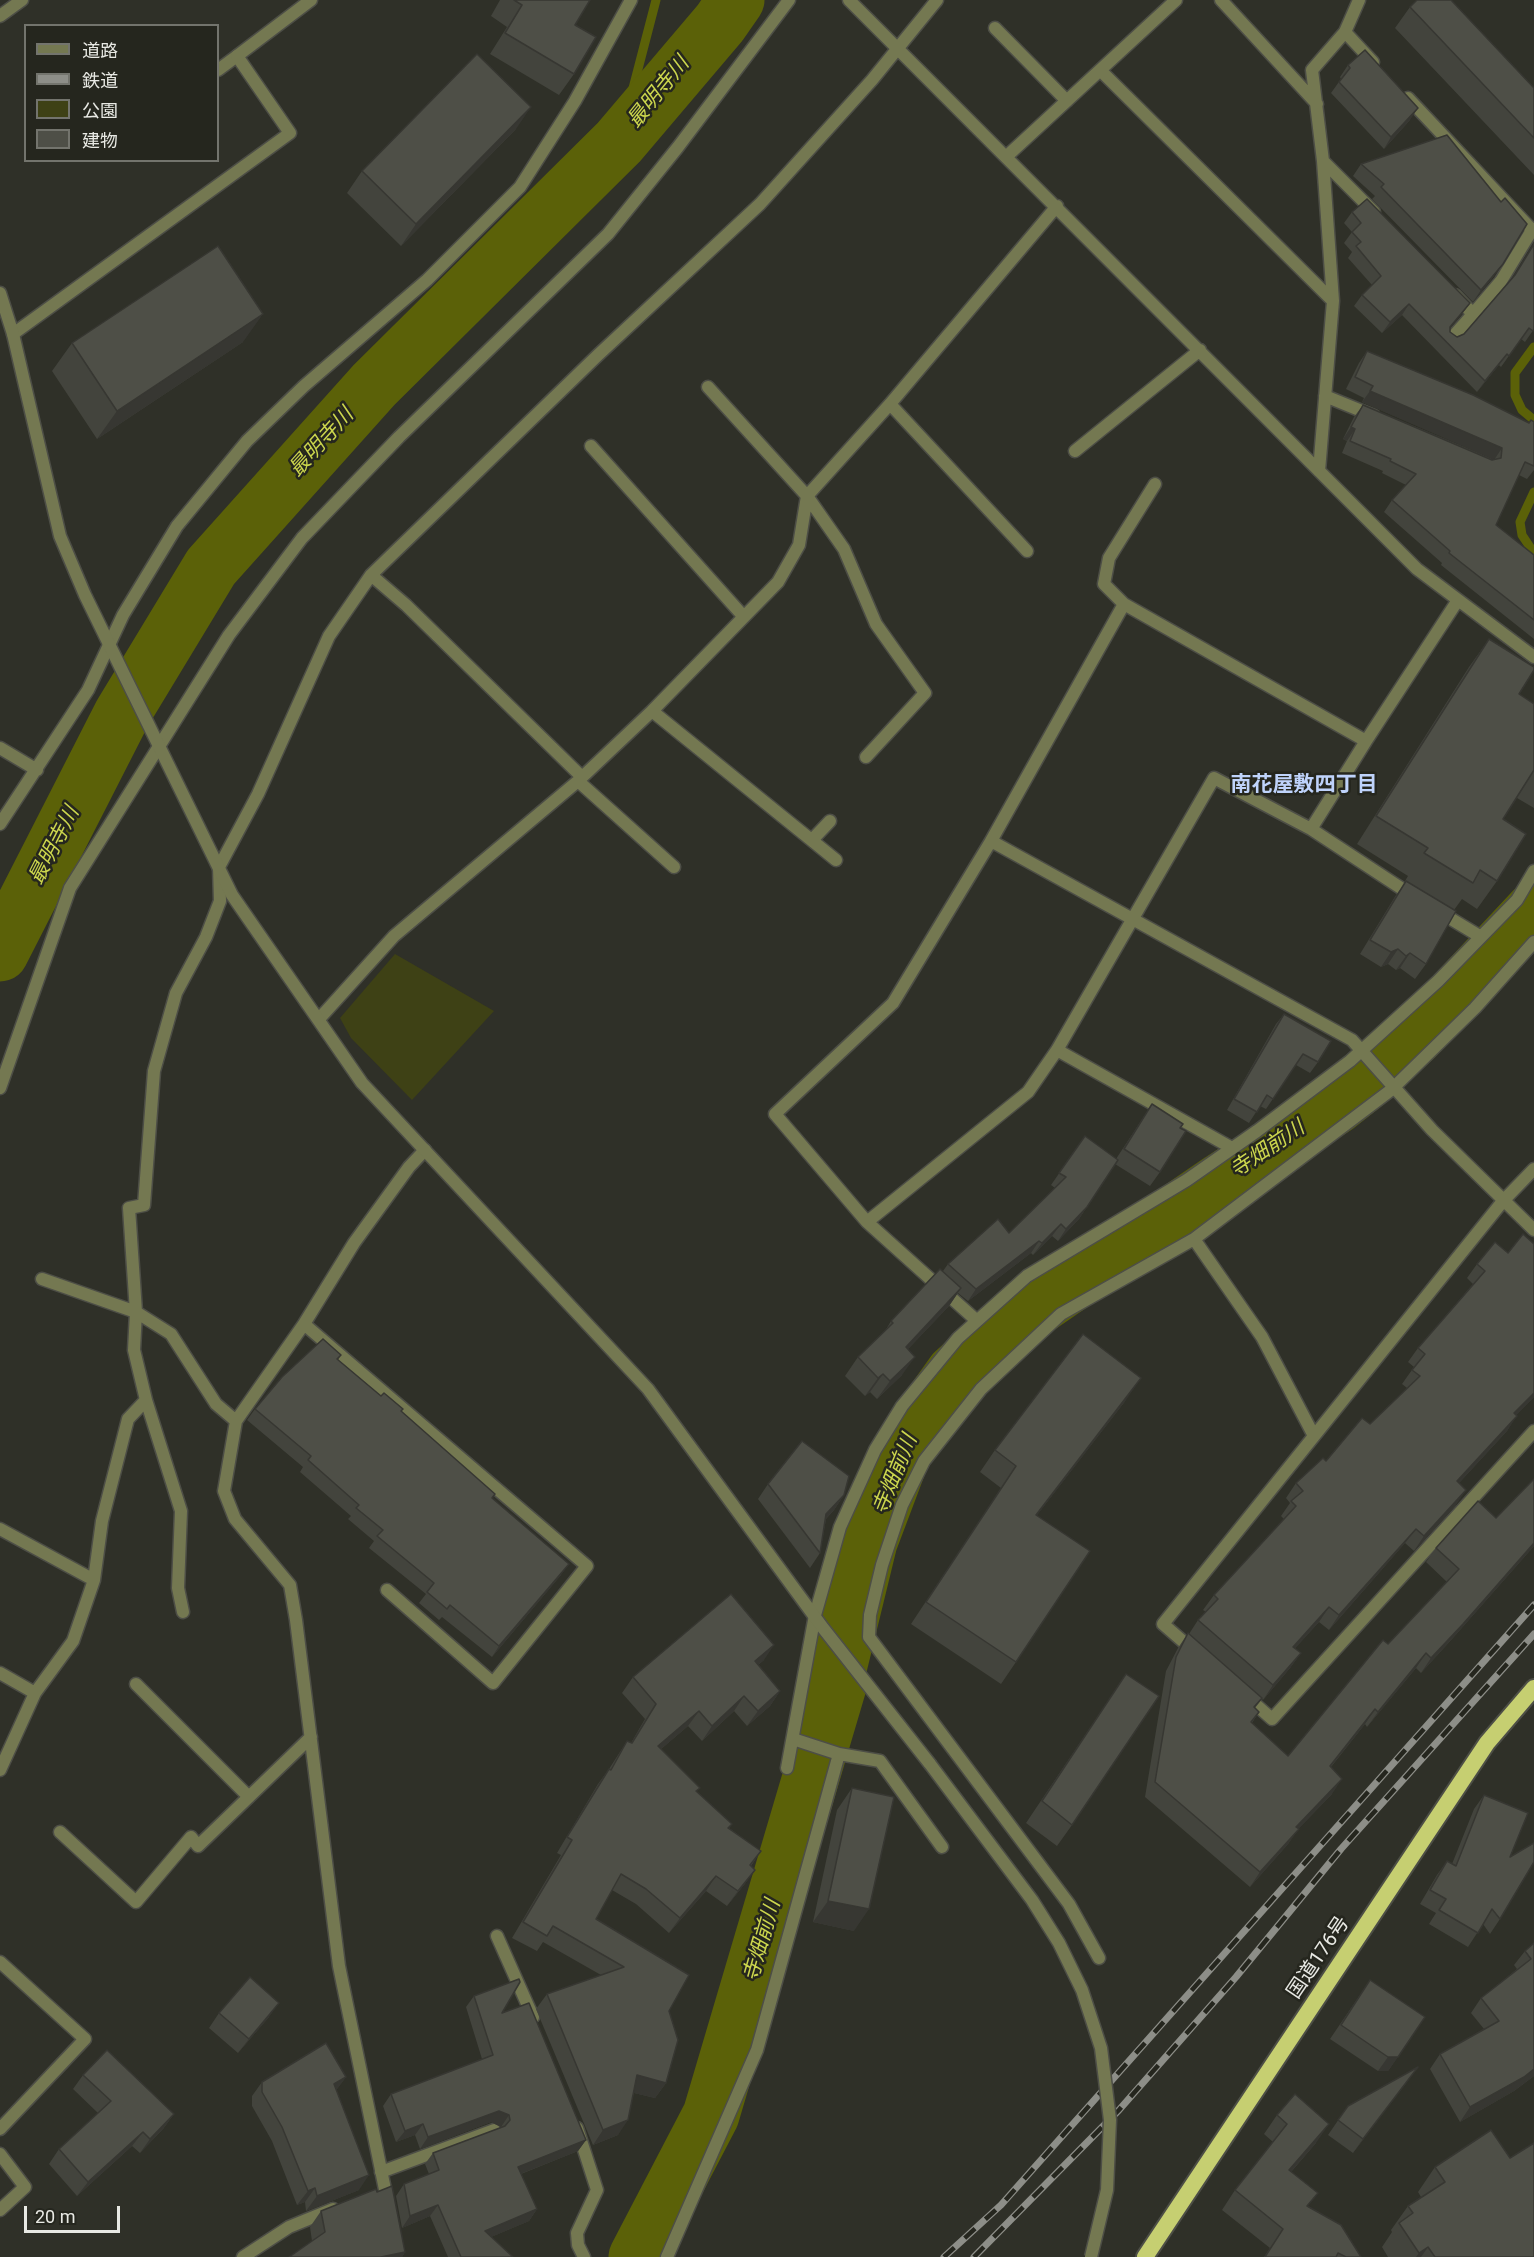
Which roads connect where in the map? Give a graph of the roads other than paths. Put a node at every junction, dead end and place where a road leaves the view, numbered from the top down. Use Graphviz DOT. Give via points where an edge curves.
graph roads {
  1 [pos="22,0"];
  2 [pos="311,0"];
  3 [pos="631,0"];
  4 [pos="789,0"];
  5 [pos="849,0"];
  6 [pos="937,0"];
  7 [pos="1176,0"];
  8 [pos="1221,0"];
  9 [pos="1359,0"];
  10 [pos="0,16"];
  11 [pos="994,28"];
  12 [pos="1345,32"];
  13 [pos="898,49"];
  14 [pos="237,56"];
  15 [pos="219,69"];
  16 [pos="1100,70"];
  17 [pos="1386,75"];
  18 [pos="1402,92"];
  19 [pos="1067,101"];
  20 [pos="1317,104"];
  21 [pos="1007,156"];
  22 [pos="1323,161"];
  23 [pos="1057,206"];
  24 [pos="1382,220"];
  25 [pos="1448,288"];
  26 [pos="0,293"];
  27 [pos="1333,302"];
  28 [pos="1473,314"];
  29 [pos="14,334"];
  30 [pos="1450,340"];
  31 [pos="1200,350"];
  32 [pos="708,387"];
  33 [pos="1325,396"];
  34 [pos="890,404"];
  35 [pos="1390,423"];
  36 [pos="591,446"];
  37 [pos="1075,451"];
  38 [pos="1319,471"];
  39 [pos="1155,484"];
  40 [pos="807,496"];
  41 [pos="1027,551"];
  42 [pos="371,575"];
  43 [pos="1458,600"];
  44 [pos="1124,604"];
  45 [pos="744,617"];
  46 [pos="112,650"];
  47 [pos="1534,657"];
  48 [pos="652,711"];
  49 [pos="1366,741"];
  50 [pos="159,745"];
  51 [pos="0,747"];
  52 [pos="866,757"];
  53 [pos="37,770"];
  54 [pos="580,779"];
  55 [pos="830,821"];
  56 [pos="0,824"];
  57 [pos="1311,829"];
  58 [pos="812,840"];
  59 [pos="991,841"];
  60 [pos="836,860"];
  61 [pos="219,867"];
  62 [pos="674,867"];
  63 [pos="1534,871"];
  64 [pos="1132,919"];
  65 [pos="1481,937"];
  66 [pos="1534,942"];
  67 [pos="319,1020"];
  68 [pos="1058,1050"];
  69 [pos="1362,1052"];
  70 [pos="1393,1086"];
  71 [pos="0,1088"];
  72 [pos="1232,1148"];
  73 [pos="424,1150"];
  74 [pos="1534,1169"];
  75 [pos="1503,1201"];
  76 [pos="867,1221"];
  77 [pos="1534,1230"];
  78 [pos="1194,1239"];
  79 [pos="42,1279"];
  80 [pos="136,1312"];
  81 [pos="976,1320"];
  82 [pos="304,1324"];
  83 [pos="146,1400"];
  84 [pos="236,1421"];
  85 [pos="1534,1431"];
  86 [pos="1314,1436"];
  87 [pos="0,1529"];
  88 [pos="94,1580"];
  89 [pos="387,1590"];
  90 [pos="183,1612"];
  91 [pos="814,1615"];
  92 [pos="1205,1660"];
  93 [pos="0,1673"];
  94 [pos="136,1684"];
  95 [pos="1534,1688"];
  96 [pos="1239,1690"];
  97 [pos="35,1693"];
  98 [pos="311,1737"];
  99 [pos="793,1739"];
  100 [pos="839,1754"];
  101 [pos="787,1768"];
  102 [pos="0,1770"];
  103 [pos="249,1797"];
  104 [pos="60,1832"];
  105 [pos="942,1847"];
  106 [pos="497,1936"];
  107 [pos="1099,1958"];
  108 [pos="0,1962"];
  109 [pos="538,2030"];
  110 [pos="572,2114"];
  111 [pos="0,2129"];
  112 [pos="494,2130"];
  113 [pos="0,2154"];
  114 [pos="381,2172"];
  115 [pos="342,2205"];
  116 [pos="0,2210"];
  117 [pos="392,2223"];
  118 [pos="243,2257"];
  119 [pos="584,2257"];
  120 [pos="668,2257"];
  121 [pos="1091,2257"];
  122 [pos="1145,2257"];
  1 -- 10 [label="street"];
  2 -- 14 [label="street"];
  3 -- 46 [label="street" via="575,101 520,187 427,280 247,441 177,526 123,615"];
  4 -- 50 [label="street" via="608,234 399,437 302,538 229,635"];
  5 -- 13 [label="street"];
  6 -- 13 [label="street"];
  7 -- 16 [label="street"];
  8 -- 20 [label="street"];
  9 -- 12 [label="street"];
  11 -- 19 [label="street"];
  12 -- 17 [label="street"];
  12 -- 20 [label="street" via="1312,70"];
  13 -- 21 [label="street"];
  13 -- 42 [label="street" via="760,204"];
  14 -- 15 [label="street"];
  14 -- 29 [label="street" via="290,133"];
  16 -- 19 [label="street"];
  16 -- 27 [label="street"];
  18 -- 28 [label="street" via="1532,230 1502,281"];
  19 -- 21 [label="street"];
  20 -- 22 [label="street"];
  21 -- 23 [label="street"];
  22 -- 24 [label="street"];
  22 -- 27 [label="street"];
  23 -- 31 [label="street"];
  23 -- 34 [label="street"];
  25 -- 28 [label="street"];
  26 -- 29 [label="street"];
  27 -- 33 [label="street"];
  28 -- 30 [label="street"];
  29 -- 46 [label="street" via="60,536"];
  31 -- 37 [label="street"];
  31 -- 38 [label="street"];
  32 -- 40 [label="street"];
  33 -- 35 [label="street"];
  33 -- 38 [label="street"];
  34 -- 40 [label="street"];
  34 -- 41 [label="street"];
  36 -- 45 [label="street"];
  38 -- 43 [label="street" via="1417,569"];
  39 -- 44 [label="street" via="1109,558 1104,584"];
  40 -- 45 [label="street" via="799,545 778,582"];
  40 -- 52 [label="street" via="844,549 876,624 925,693"];
  42 -- 54 [label="street"];
  42 -- 61 [label="street" via="329,636 258,794"];
  43 -- 47 [label="street"];
  43 -- 49 [label="street"];
  44 -- 49 [label="street"];
  44 -- 59 [label="street"];
  45 -- 48 [label="street"];
  46 -- 50 [label="street"];
  46 -- 53 [label="street"];
  48 -- 54 [label="street"];
  48 -- 58 [label="street"];
  49 -- 57 [label="street"];
  50 -- 61 [label="street"];
  50 -- 71 [label="street" via="70,888"];
  51 -- 53 [label="street"];
  53 -- 56 [label="street"];
  54 -- 62 [label="street"];
  54 -- 67 [label="street" via="394,936"];
  55 -- 58 [label="street"];
  57 -- 64 [label="street" via="1214,777"];
  57 -- 65 [label="street"];
  58 -- 60 [label="street"];
  59 -- 64 [label="street"];
  59 -- 76 [label="street" via="893,1003 775,1114"];
  61 -- 67 [label="street" via="232,894"];
  61 -- 80 [label="street" via="220,901 207,937 176,993 154,1071 144,1205 129,1208"];
  63 -- 65 [label="street" via="1517,900"];
  64 -- 68 [label="street"];
  64 -- 69 [label="street" via="1352,1041"];
  65 -- 69 [label="street"];
  66 -- 70 [label="street" via="1475,1008"];
  67 -- 73 [label="street" via="362,1083"];
  68 -- 72 [label="street"];
  68 -- 76 [label="street" via="1028,1092"];
  69 -- 70 [label="street"];
  69 -- 72 [label="street"];
  70 -- 75 [label="street"];
  70 -- 78 [label="street"];
  72 -- 81 [label="street" via="1187,1180 1027,1276"];
  73 -- 82 [label="street" via="354,1243"];
  73 -- 91 [label="street" via="648,1389"];
  74 -- 75 [label="street"];
  75 -- 77 [label="street"];
  75 -- 86 [label="street"];
  76 -- 81 [label="street"];
  78 -- 86 [label="street" via="1262,1337"];
  78 -- 107 [label="street" via="1061,1314 981,1389 924,1461 902,1505 870,1615 869,1637 1069,1904"];
  79 -- 80 [label="street"];
  80 -- 83 [label="street" via="134,1350"];
  80 -- 84 [label="street" via="171,1334 216,1404"];
  81 -- 91 [label="street" via="902,1406 875,1450 840,1527"];
  82 -- 84 [label="street"];
  82 -- 89 [label="street" via="587,1566 493,1683"];
  83 -- 88 [label="street" via="128,1419 102,1521"];
  83 -- 90 [label="street" via="181,1511 178,1588"];
  84 -- 98 [label="street" via="224,1491 235,1520 290,1585"];
  85 -- 96 [label="street" via="1272,1719"];
  86 -- 92 [label="street" via="1163,1624"];
  87 -- 88 [label="street"];
  88 -- 97 [label="street" via="73,1641"];
  91 -- 99 [label="street"];
  91 -- 121 [label="street, bridge" via="1032,1900 1082,1990 1098,2038 1110,2120 1107,2190"];
  93 -- 97 [label="street"];
  94 -- 103 [label="street"];
  95 -- 122 [label="highway, 国道176号" via="1487,1743"];
  97 -- 102 [label="street"];
  98 -- 103 [label="street"];
  98 -- 114 [label="street" via="339,1966"];
  99 -- 100 [label="street"];
  99 -- 101 [label="street"];
  100 -- 105 [label="street" via="880,1761"];
  100 -- 120 [label="street" via="757,2050"];
  103 -- 104 [label="street" via="198,1846 190,1837 136,1902"];
  106 -- 109 [label="street"];
  108 -- 111 [label="street" via="85,2039"];
  110 -- 119 [label="street" via="597,2190 577,2233"];
  112 -- 114 [label="street"];
  113 -- 116 [label="street" via="25,2187"];
  114 -- 117 [label="street" via="379,2190"];
  115 -- 118 [label="street" via="289,2227"];
}
